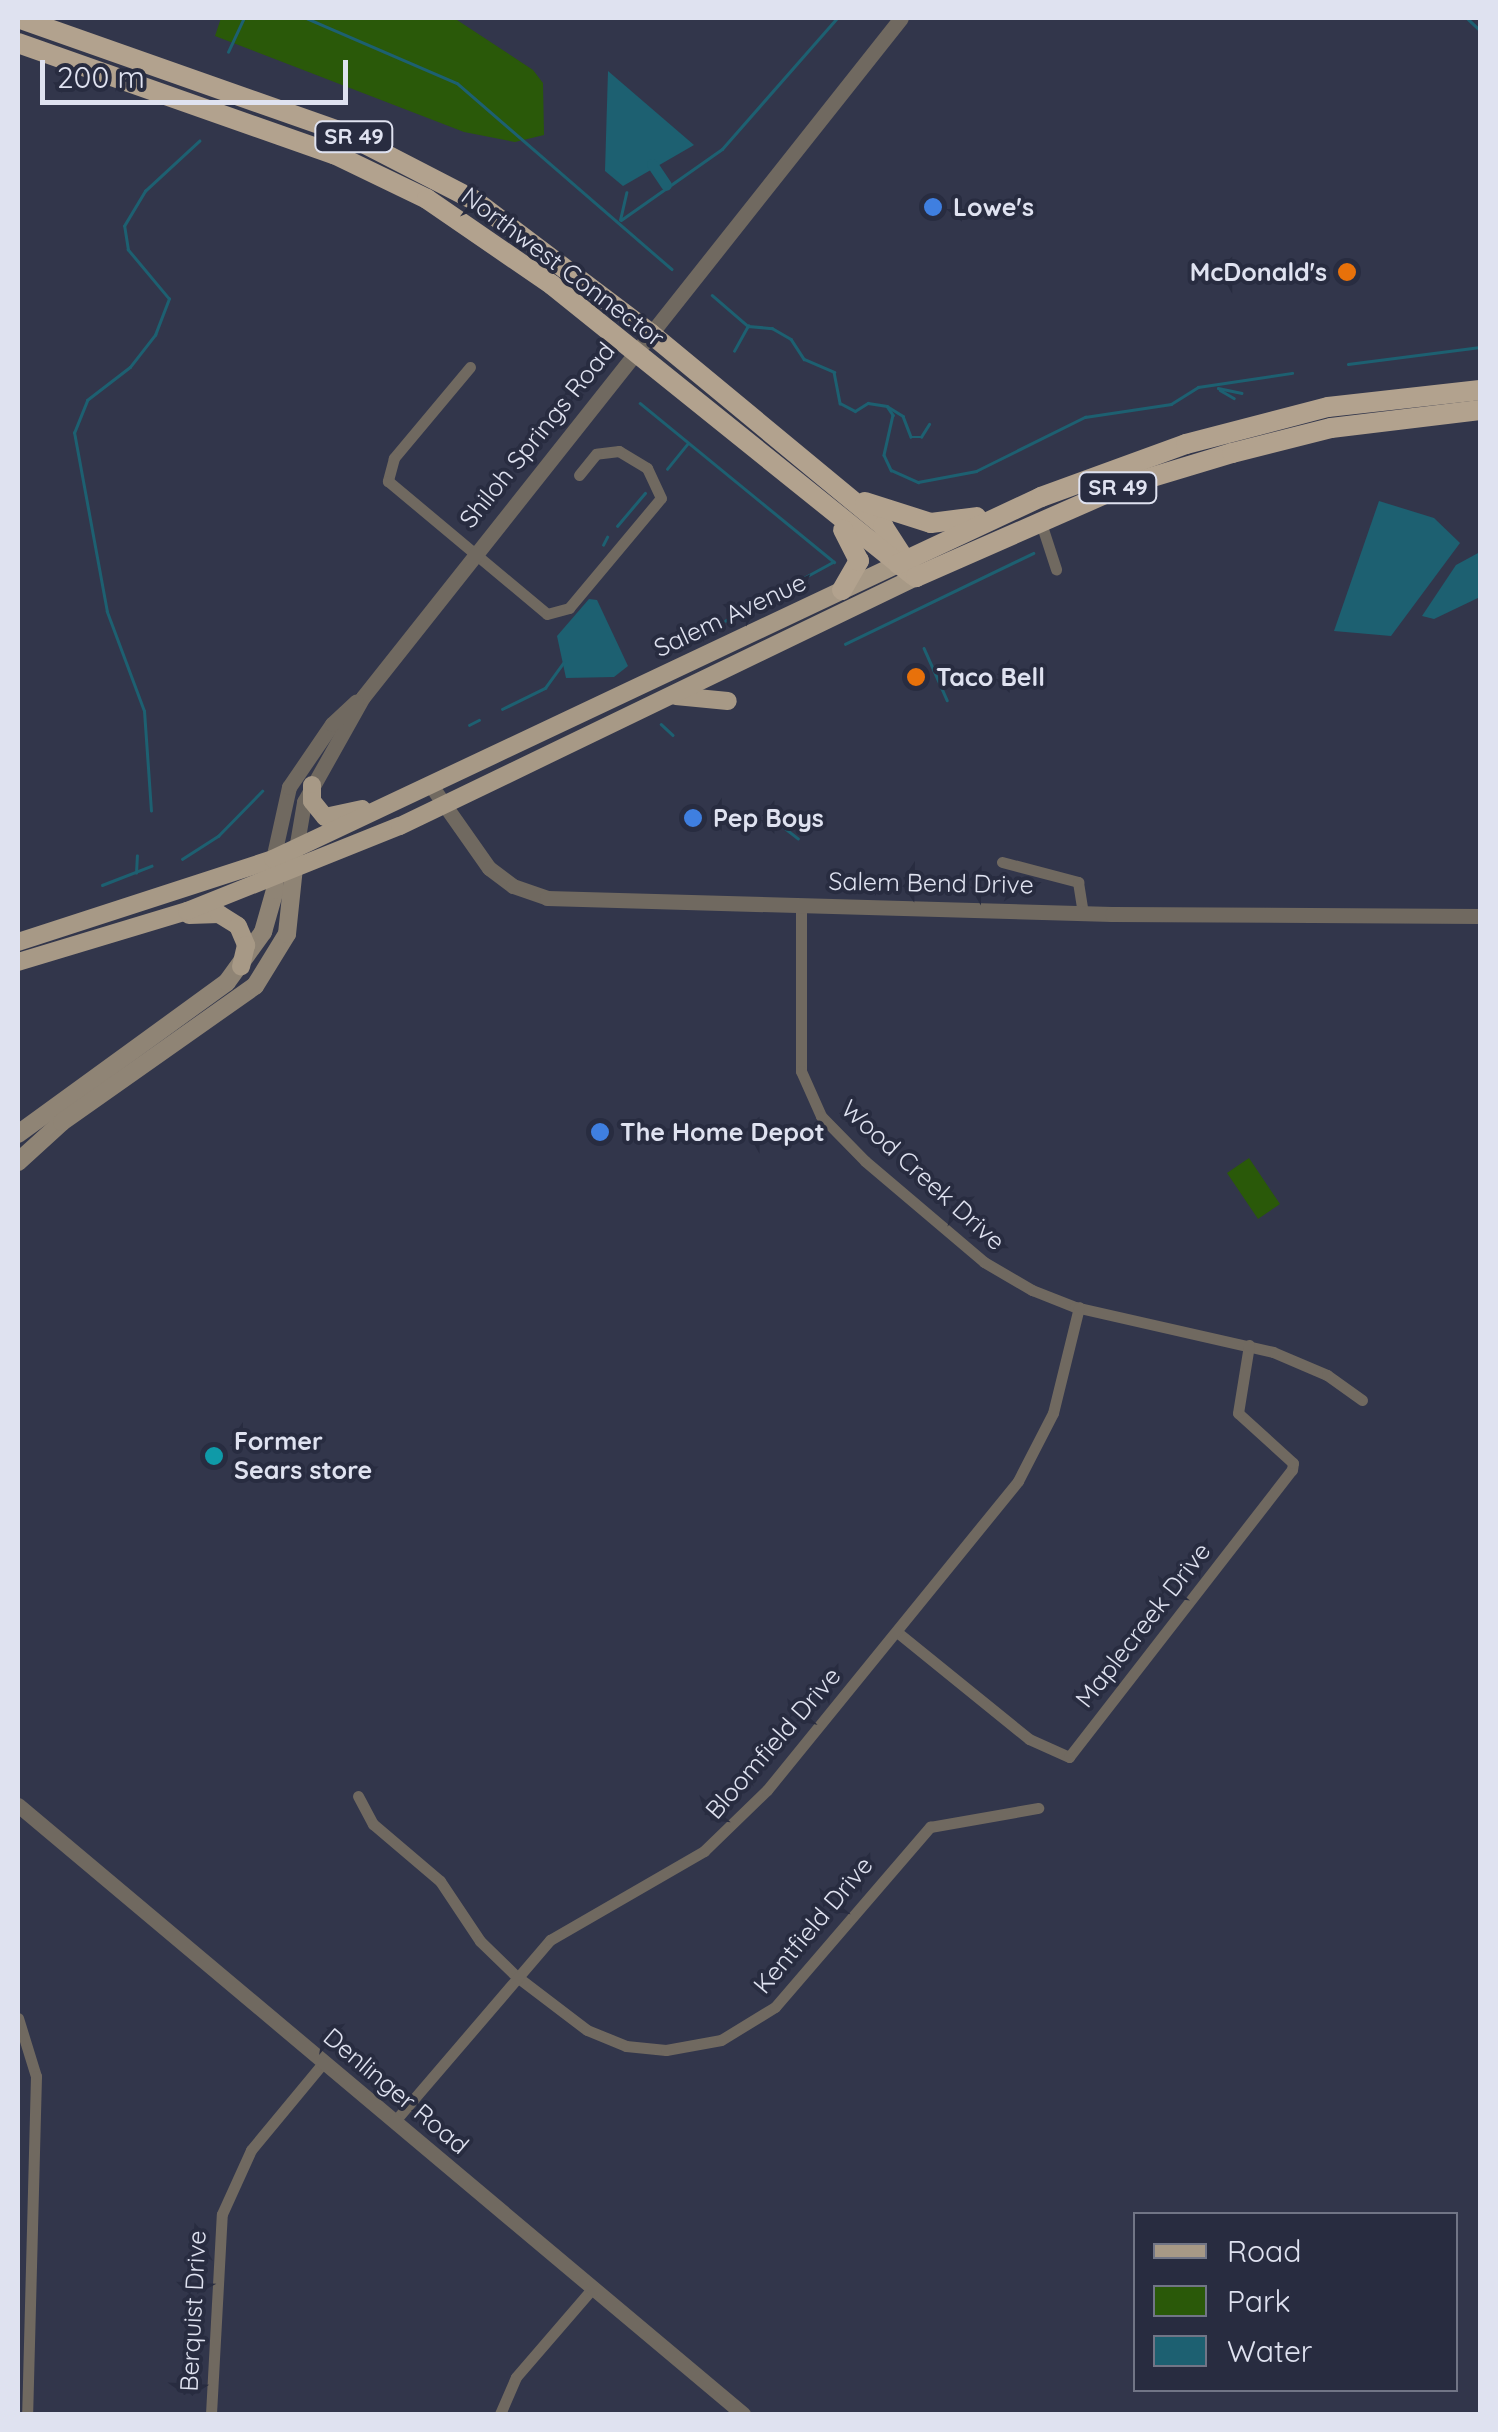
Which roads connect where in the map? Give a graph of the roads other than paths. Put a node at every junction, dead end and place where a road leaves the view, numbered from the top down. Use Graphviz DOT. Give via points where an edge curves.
graph roads {
  1 [pos="18,18"];
  2 [pos="900,18"];
  3 [pos="18,43"];
  4 [pos="650,333"];
  5 [pos="636,352"];
  6 [pos="470,367"];
  7 [pos="1471,391"];
  8 [pos="1480,410"];
  9 [pos="1330,418"];
  10 [pos="579,474"];
  11 [pos="835,486"];
  12 [pos="1041,497"];
  13 [pos="827,508"];
  14 [pos="1040,520"];
  15 [pos="474,554"];
  16 [pos="907,567"];
  17 [pos="1056,569"];
  18 [pos="842,590"];
  19 [pos="363,696"];
  20 [pos="666,697"];
  21 [pos="728,701"];
  22 [pos="312,785"];
  23 [pos="432,787"];
  24 [pos="392,806"];
  25 [pos="445,806"];
  26 [pos="296,849"];
  27 [pos="1002,862"];
  28 [pos="273,868"];
  29 [pos="295,870"];
  30 [pos="801,906"];
  31 [pos="1083,912"];
  32 [pos="1480,916"];
  33 [pos="164,918"];
  34 [pos="86,922"];
  35 [pos="18,942"];
  36 [pos="18,954"];
  37 [pos="18,962"];
  38 [pos="241,966"];
  39 [pos="18,1134"];
  40 [pos="18,1162"];
  41 [pos="1079,1307"];
  42 [pos="1249,1345"];
  43 [pos="1362,1400"];
  44 [pos="896,1632"];
  45 [pos="358,1796"];
  46 [pos="18,1805"];
  47 [pos="1038,1808"];
  48 [pos="516,1976"];
  49 [pos="18,2018"];
  50 [pos="323,2063"];
  51 [pos="394,2122"];
  52 [pos="592,2289"];
  53 [pos="27,2414"];
  54 [pos="211,2414"];
  55 [pos="500,2414"];
  56 [pos="743,2414"];
  1 -- 4 [label="highway, Northwest Connector / SR 49" via="278,108 407,162 532,240"];
  2 -- 4 [label="street, Shiloh Springs Road"];
  3 -- 5 [label="highway, Northwest Connector / SR 49" via="396,182 518,259"];
  4 -- 5 [label="street, Shiloh Springs Road"];
  4 -- 11 [label="highway, Northwest Connector / SR 49"];
  5 -- 13 [label="highway, Northwest Connector / SR 49"];
  5 -- 15 [label="street, Shiloh Springs Road"];
  6 -- 15 [label="street" via="387,474 400,497"];
  7 -- 9 [label="highway" via="1433,405"];
  8 -- 9 [label="highway, Salem Avenue / SR 49"];
  9 -- 12 [label="highway, Salem Avenue / SR 49" via="1186,444"];
  9 -- 14 [label="highway, Salem Avenue / SR 49"];
  10 -- 15 [label="street" via="596,454 618,451 647,468 662,492 569,608 542,612"];
  11 -- 12 [label="highway, SR 49" via="900,517 931,523"];
  11 -- 16 [label="highway" via="883,526"];
  12 -- 16 [label="highway, Salem Avenue"];
  13 -- 16 [label="highway, Northwest Connector / SR 49"];
  13 -- 18 [label="highway" via="859,561"];
  14 -- 16 [label="highway, Salem Avenue / SR 49"];
  14 -- 17 [label="street"];
  15 -- 19 [label="street, Shiloh Springs Road"];
  16 -- 18 [label="main road, Salem Avenue"];
  16 -- 20 [label="main road, Salem Avenue"];
  18 -- 23 [label="main road, Salem Avenue"];
  19 -- 22 [label="street, Shiloh Springs Road"];
  19 -- 28 [label="street, Shiloh Springs Road" via="302,762 282,808"];
  20 -- 21 [label="main road" via="703,694"];
  20 -- 25 [label="main road, Salem Avenue"];
  22 -- 24 [label="main road" via="312,801 325,817"];
  22 -- 26 [label="street, Shiloh Springs Road"];
  23 -- 24 [label="main road, Salem Avenue"];
  23 -- 25 [label="street, Salem Bend Drive"];
  24 -- 26 [label="main road, Salem Avenue"];
  25 -- 29 [label="main road, Salem Avenue"];
  25 -- 30 [label="street, Salem Bend Drive" via="488,868 527,893 572,901"];
  26 -- 28 [label="main road, Salem Avenue"];
  26 -- 29 [label="main road, Shiloh Springs Road"];
  27 -- 31 [label="street" via="1078,882"];
  28 -- 29 [label="main road, Salem Avenue"];
  28 -- 33 [label="main road, Salem Avenue"];
  28 -- 34 [label="main road, Salem Avenue"];
  28 -- 38 [label="main road, Shiloh Springs Road" via="263,932"];
  29 -- 40 [label="main road, Shiloh Springs Road" via="287,934 255,986 62,1122"];
  30 -- 31 [label="street, Salem Bend Drive"];
  30 -- 41 [label="street, Wood Creek Drive" via="798,1055 821,1116 984,1262"];
  31 -- 32 [label="street, Salem Bend Drive"];
  33 -- 37 [label="main road, Salem Avenue"];
  33 -- 38 [label="main road" via="200,913 229,919 245,941"];
  34 -- 35 [label="main road, Salem Avenue"];
  34 -- 36 [label="main road"];
  38 -- 39 [label="main road, Shiloh Springs Road"];
  41 -- 42 [label="street, Wood Creek Drive"];
  41 -- 44 [label="street, Bloomfield Drive" via="1056,1400 1033,1458"];
  42 -- 43 [label="street, Wood Creek Drive" via="1308,1365"];
  42 -- 44 [label="street, Maplecreek Drive" via="1238,1413 1293,1463 1292,1470 1069,1757 1030,1740"];
  44 -- 48 [label="street, Bloomfield Drive" via="720,1839 575,1920"];
  45 -- 48 [label="street, Kentfield Drive" via="373,1824 440,1882 480,1941"];
  46 -- 50 [label="street, Denlinger Road"];
  47 -- 48 [label="street, Kentfield Drive" via="954,1818 920,1834 788,1994 721,2040 666,2050 626,2046 587,2030"];
  48 -- 51 [label="street, Bloomfield Drive"];
  49 -- 53 [label="street" via="36,2076"];
  50 -- 51 [label="street, Denlinger Road"];
  50 -- 54 [label="street, Berquist Drive" via="251,2150 222,2214"];
  51 -- 52 [label="street, Denlinger Road"];
  52 -- 55 [label="street" via="516,2377"];
  52 -- 56 [label="street, Denlinger Road"];
}
